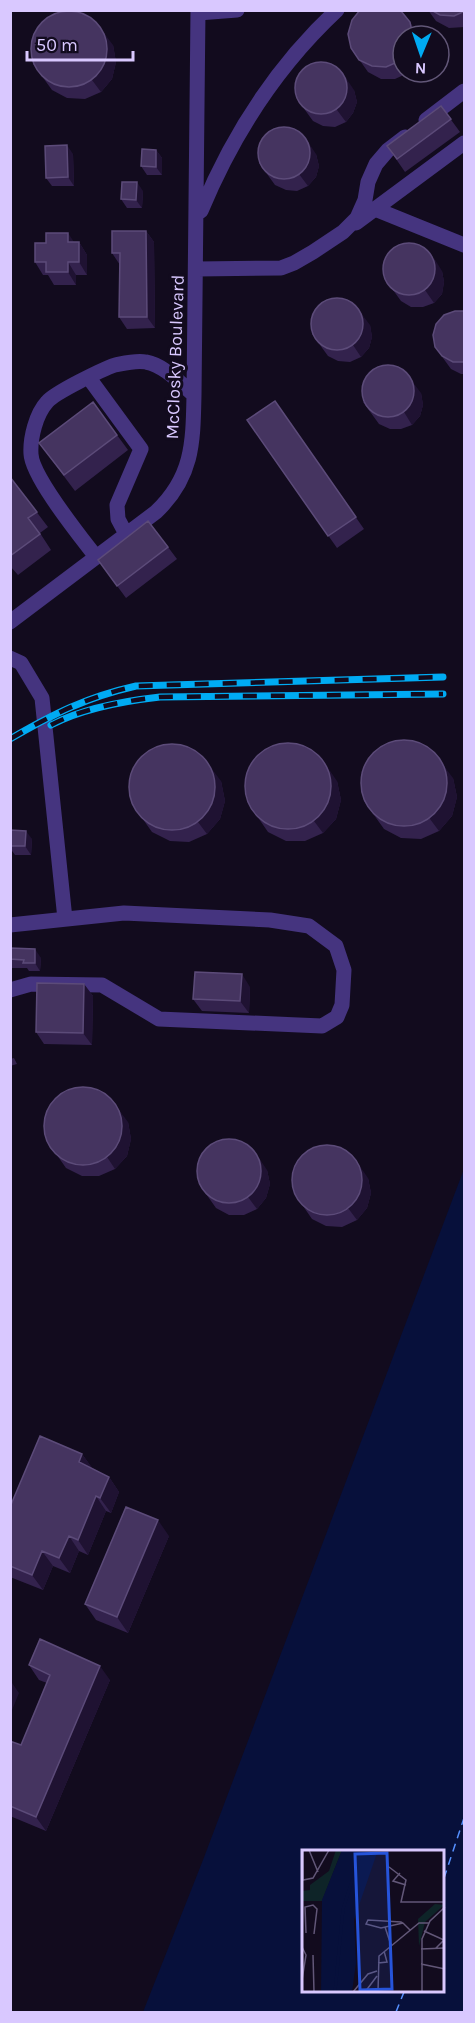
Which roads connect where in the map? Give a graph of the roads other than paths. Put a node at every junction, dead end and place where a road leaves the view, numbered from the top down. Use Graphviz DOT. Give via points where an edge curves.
graph roads {
  1 [pos="237,10"];
  2 [pos="337,10"];
  3 [pos="198,12"];
  4 [pos="465,91"];
  5 [pos="465,143"];
  6 [pos="375,209"];
  7 [pos="197,219"];
  8 [pos="343,232"];
  9 [pos="465,245"];
  10 [pos="197,269"];
  11 [pos="89,378"];
  12 [pos="194,395"];
  13 [pos="126,534"];
  14 [pos="96,557"];
  15 [pos="10,622"];
  16 [pos="10,658"];
  17 [pos="65,919"];
  18 [pos="10,925"];
  19 [pos="10,990"];
  1 -- 3 [label="street"];
  2 -- 7 [label="street" via="272,82 212,183"];
  3 -- 7 [label="street, McClosky Boulevard"];
  4 -- 8 [label="street" via="388,150 376,164 357,218"];
  5 -- 6 [label="street"];
  6 -- 8 [label="street"];
  6 -- 9 [label="street"];
  7 -- 10 [label="street, McClosky Boulevard"];
  8 -- 10 [label="street" via="281,268"];
  10 -- 12 [label="street, McClosky Boulevard"];
  11 -- 12 [label="street" via="113,366 143,361 158,367"];
  11 -- 13 [label="street" via="141,449 117,505 118,519"];
  11 -- 14 [label="street" via="47,402 35,427 31,455 35,472"];
  12 -- 13 [label="street, McClosky Boulevard" via="192,445 180,483 169,499"];
  13 -- 14 [label="street, McClosky Boulevard"];
  14 -- 15 [label="street, McClosky Boulevard"];
  16 -- 17 [label="street" via="21,663 42,698"];
  17 -- 18 [label="street"];
  17 -- 19 [label="street" via="124,913 270,920 309,926 336,946 344,970 342,1005 337,1017 322,1026 159,1019 102,985 31,984"];
}
